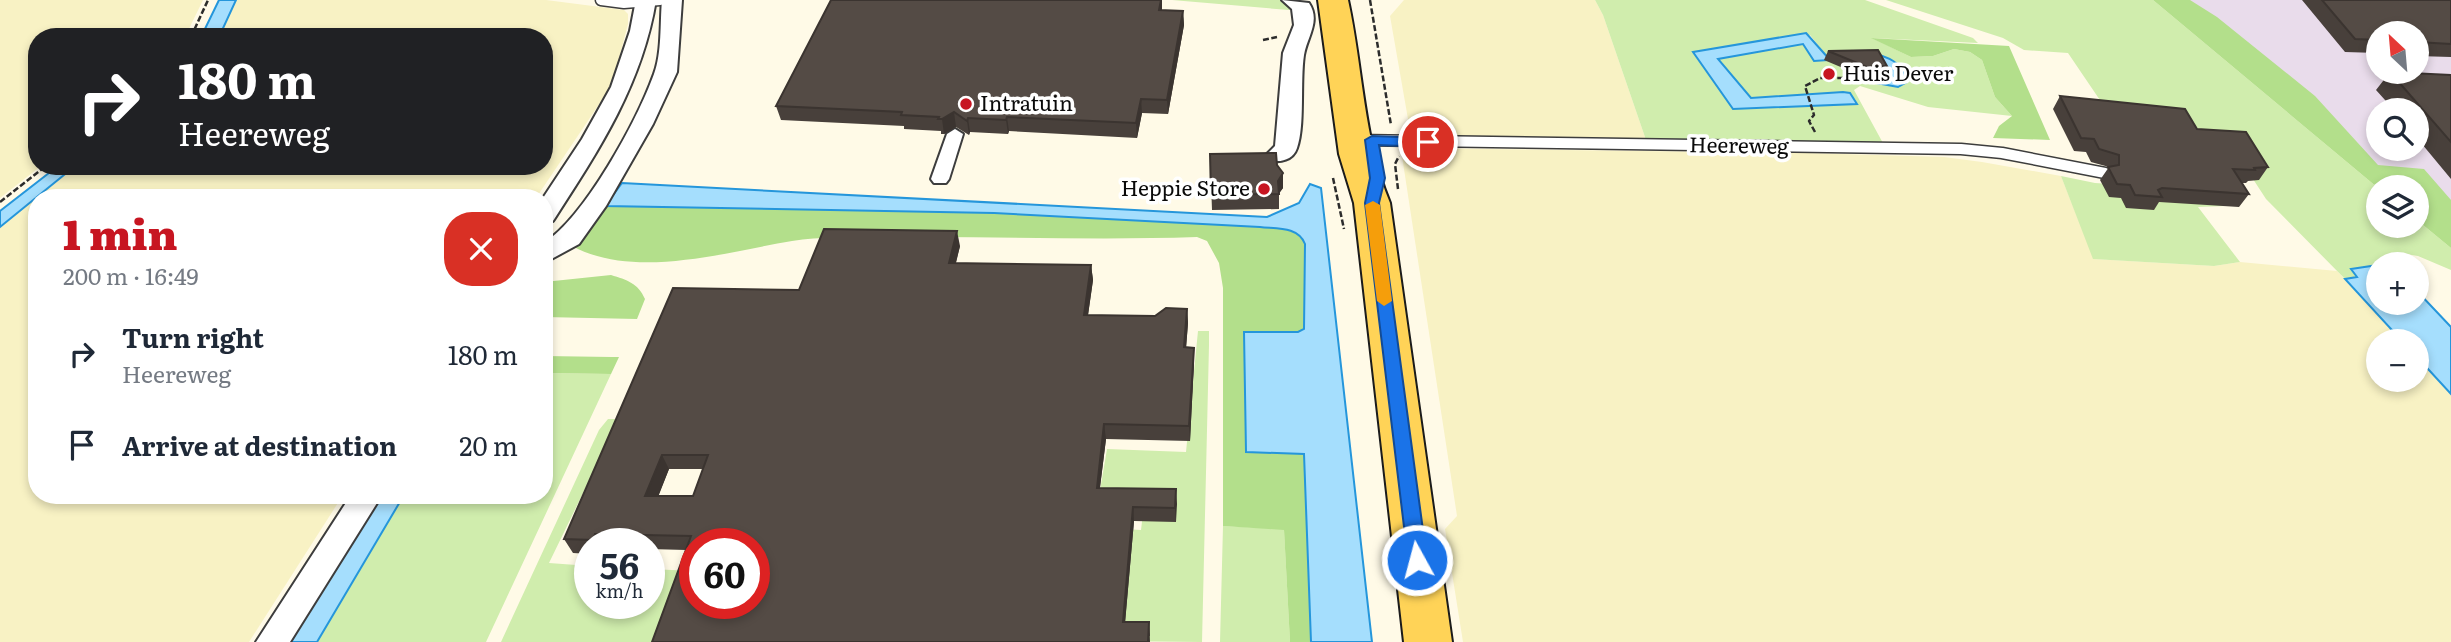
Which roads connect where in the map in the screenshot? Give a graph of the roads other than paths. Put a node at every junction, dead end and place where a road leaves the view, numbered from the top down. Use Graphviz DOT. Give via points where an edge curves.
graph roads {
  1 [pos="601,0"];
  2 [pos="672,0"];
  3 [pos="1292,0"];
  4 [pos="1333,0"];
  5 [pos="1353,0"];
  6 [pos="650,1"];
  7 [pos="955,134"];
  8 [pos="1363,140"];
  9 [pos="1278,155"];
  10 [pos="2105,173"];
  11 [pos="940,179"];
  12 [pos="553,201"];
  13 [pos="553,249"];
  14 [pos="361,504"];
  15 [pos="272,642"];
  16 [pos="1428,642"];
  1 -- 6 [label="lane"];
  2 -- 13 [label="street" via="666,72 642,124 594,206 570,238"];
  3 -- 9 [label="street" via="1302,7 1304,25 1294,53 1286,148"];
  4 -- 8 [label="main road"];
  5 -- 8 [label="main road"];
  6 -- 12 [label="street" via="624,87"];
  7 -- 11 [label="street"];
  8 -- 10 [label="lane, Heereweg" via="1988,152"];
  8 -- 16 [label="main road" via="1357,163 1372,203"];
  14 -- 15 [label="street"];
}
